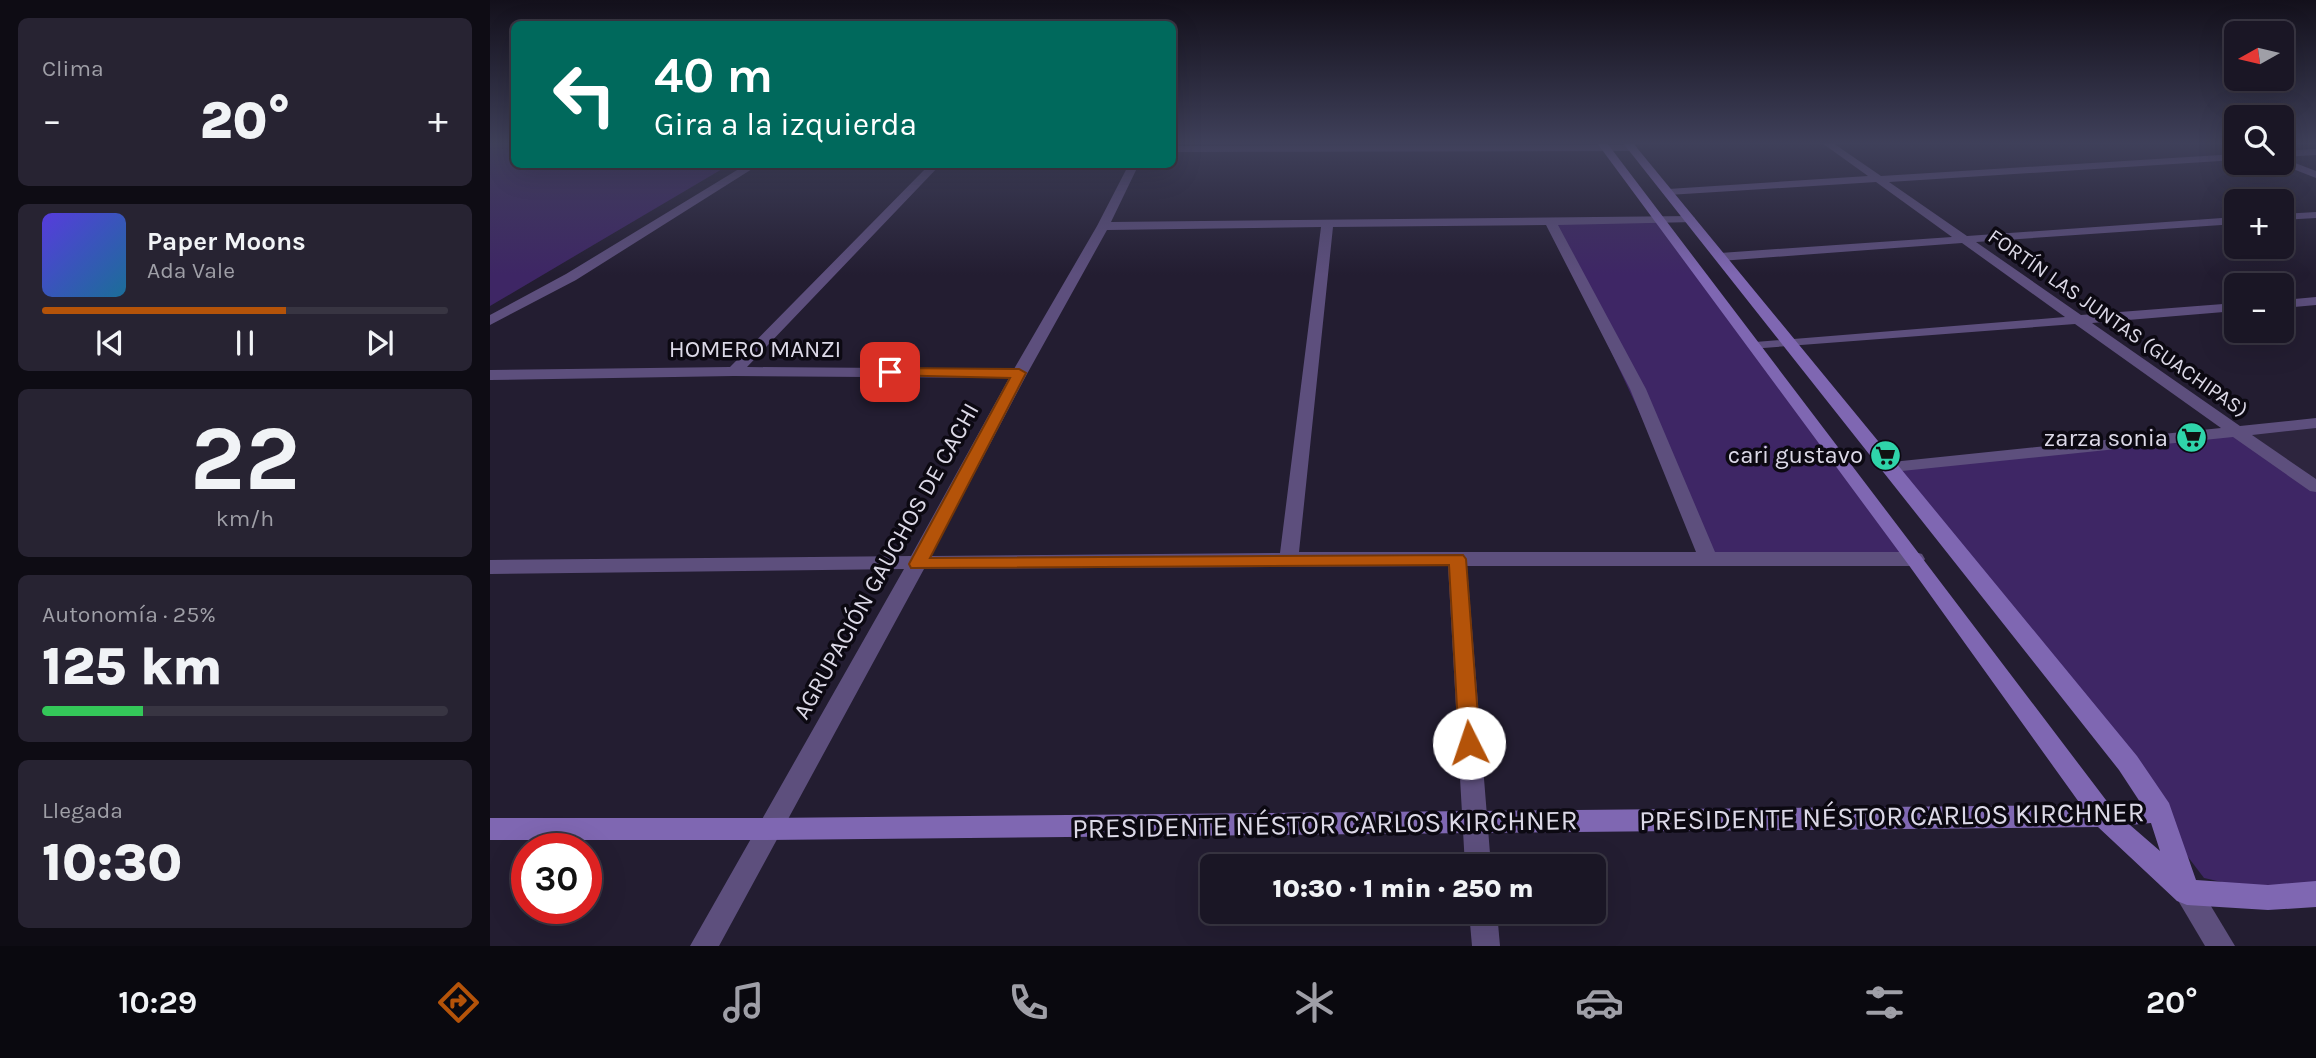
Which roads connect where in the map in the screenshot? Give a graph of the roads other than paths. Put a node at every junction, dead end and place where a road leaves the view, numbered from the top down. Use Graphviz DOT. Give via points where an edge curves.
graph roads {
  1 [pos="717,187"];
  2 [pos="913,187"];
  3 [pos="1122,187"];
  4 [pos="1635,187"];
  5 [pos="1664,187"];
  6 [pos="1740,187"];
  7 [pos="1890,187"];
  8 [pos="1668,192"];
  9 [pos="2316,215"];
  10 [pos="2294,216"];
  11 [pos="1691,220"];
  12 [pos="1661,221"];
  13 [pos="2224,221"];
  14 [pos="1551,223"];
  15 [pos="1327,224"];
  16 [pos="1103,226"];
  17 [pos="1964,239"];
  18 [pos="1720,257"];
  19 [pos="533,299"];
  20 [pos="2316,301"];
  21 [pos="2294,303"];
  22 [pos="2224,308"];
  23 [pos="2077,320"];
  24 [pos="490,321"];
  25 [pos="490,332"];
  26 [pos="1791,345"];
  27 [pos="1755,346"];
  28 [pos="734,371"];
  29 [pos="1019,373"];
  30 [pos="490,374"];
  31 [pos="2316,423"];
  32 [pos="2234,431"];
  33 [pos="1892,467"];
  34 [pos="2316,487"];
  35 [pos="1289,559"];
  36 [pos="1457,559"];
  37 [pos="1708,559"];
  38 [pos="1915,559"];
  39 [pos="918,564"];
  40 [pos="490,568"];
  41 [pos="2160,811"];
  42 [pos="2103,816"];
  43 [pos="1475,822"];
  44 [pos="490,829"];
  45 [pos="768,829"];
  46 [pos="1477,854"];
  47 [pos="2187,892"];
  48 [pos="2316,894"];
  49 [pos="1484,924"];
  50 [pos="704,946"];
  51 [pos="1486,946"];
  52 [pos="2221,946"];
  1 -- 19 [label="street"];
  2 -- 28 [label="street"];
  3 -- 16 [label="street, AGRUPACIÓN GAUCHOS DE CACHI"];
  4 -- 12 [label="street"];
  5 -- 8 [label="street"];
  6 -- 8 [label="street"];
  7 -- 17 [label="street, FORTÍN LAS JUNTAS (GUACHIPAS)"];
  8 -- 11 [label="street"];
  9 -- 10 [label="street"];
  11 -- 12 [label="street"];
  11 -- 18 [label="street"];
  12 -- 14 [label="street"];
  12 -- 27 [label="street"];
  13 -- 17 [label="street"];
  14 -- 15 [label="street"];
  14 -- 37 [label="street" via="1638,389"];
  15 -- 16 [label="street"];
  15 -- 35 [label="street"];
  16 -- 29 [label="street, AGRUPACIÓN GAUCHOS DE CACHI"];
  17 -- 18 [label="street"];
  17 -- 23 [label="street, FORTÍN LAS JUNTAS (GUACHIPAS)"];
  18 -- 26 [label="street"];
  19 -- 24 [label="street"];
  19 -- 25 [label="street"];
  20 -- 21 [label="street"];
  22 -- 23 [label="street"];
  23 -- 26 [label="street"];
  23 -- 32 [label="street, FORTÍN LAS JUNTAS (GUACHIPAS)"];
  26 -- 27 [label="street"];
  26 -- 33 [label="street"];
  27 -- 38 [label="street"];
  28 -- 29 [label="street, HOMERO MANZI"];
  28 -- 30 [label="street, HOMERO MANZI"];
  29 -- 39 [label="street, AGRUPACIÓN GAUCHOS DE CACHI"];
  31 -- 32 [label="street"];
  32 -- 33 [label="street"];
  32 -- 34 [label="street, FORTÍN LAS JUNTAS (GUACHIPAS)"];
  33 -- 41 [label="street" via="2128,763"];
  35 -- 36 [label="street"];
  35 -- 39 [label="street"];
  36 -- 37 [label="street"];
  36 -- 43 [label="street"];
  37 -- 38 [label="street"];
  38 -- 42 [label="street"];
  39 -- 40 [label="street"];
  39 -- 45 [label="street, AGRUPACIÓN GAUCHOS DE CACHI"];
  41 -- 42 [label="street, PRESIDENTE NÉSTOR CARLOS KIRCHNER"];
  41 -- 47 [label="street"];
  42 -- 43 [label="street, PRESIDENTE NÉSTOR CARLOS KIRCHNER"];
  42 -- 47 [label="street"];
  43 -- 45 [label="street, PRESIDENTE NÉSTOR CARLOS KIRCHNER"];
  43 -- 46 [label="street"];
  44 -- 45 [label="street, PRESIDENTE NÉSTOR CARLOS KIRCHNER"];
  45 -- 50 [label="street, AGRUPACIÓN GAUCHOS DE CACHI"];
  47 -- 48 [label="street" via="2246,898"];
  47 -- 52 [label="street"];
  49 -- 51 [label="street"];
}
